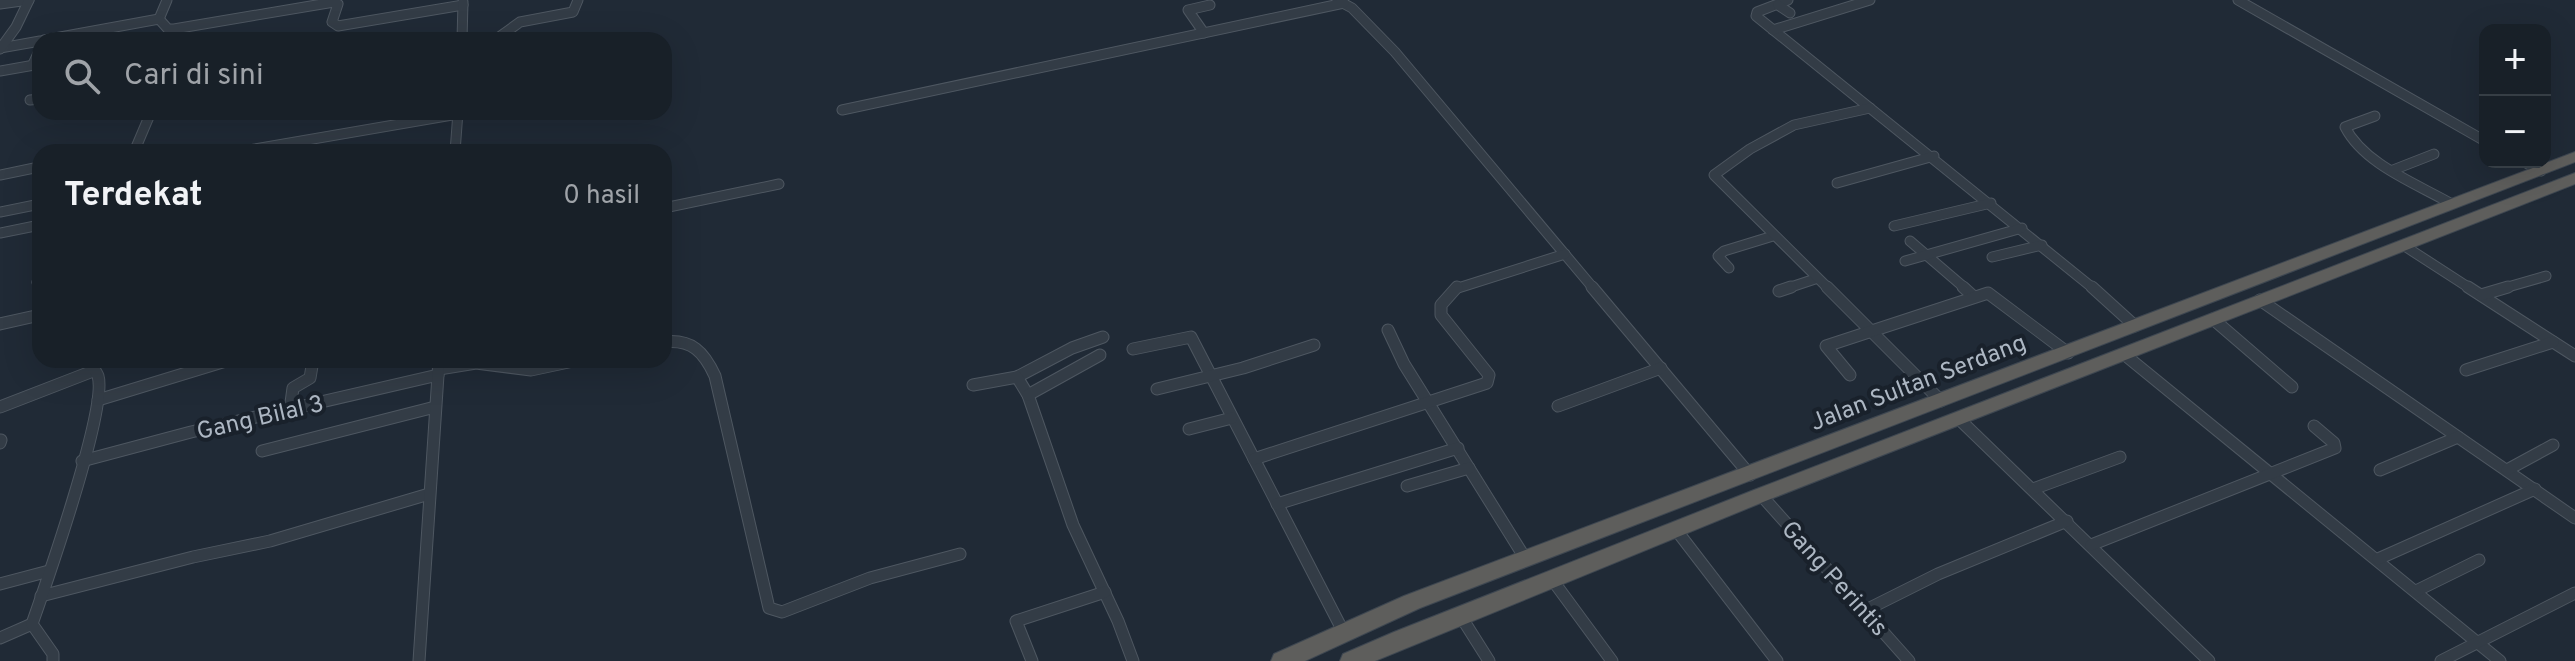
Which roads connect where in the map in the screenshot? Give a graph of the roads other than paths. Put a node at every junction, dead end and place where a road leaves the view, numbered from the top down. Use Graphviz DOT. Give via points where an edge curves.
graph roads {
  1 [pos="29,0"];
  2 [pos="167,0"];
  3 [pos="578,0"];
  4 [pos="1870,0"];
  5 [pos="2238,0"];
  6 [pos="463,2"];
  7 [pos="1341,2"];
  8 [pos="1780,2"];
  9 [pos="0,4"];
  10 [pos="1210,5"];
  11 [pos="1790,13"];
  12 [pos="159,19"];
  13 [pos="1773,30"];
  14 [pos="87,32"];
  15 [pos="462,32"];
  16 [pos="506,32"];
  17 [pos="1204,33"];
  18 [pos="32,42"];
  19 [pos="0,48"];
  20 [pos="32,65"];
  21 [pos="0,71"];
  22 [pos="1870,108"];
  23 [pos="842,110"];
  24 [pos="2375,116"];
  25 [pos="148,120"];
  26 [pos="418,120"];
  27 [pos="457,120"];
  28 [pos="2479,138"];
  29 [pos="137,144"];
  30 [pos="282,144"];
  31 [pos="456,144"];
  32 [pos="2434,154"];
  33 [pos="1934,156"];
  34 [pos="2575,157"];
  35 [pos="2551,162"];
  36 [pos="32,168"];
  37 [pos="2529,168"];
  38 [pos="2393,170"];
  39 [pos="0,175"];
  40 [pos="2575,178"];
  41 [pos="1837,183"];
  42 [pos="779,184"];
  43 [pos="1991,203"];
  44 [pos="2450,203"];
  45 [pos="32,206"];
  46 [pos="672,206"];
  47 [pos="0,212"];
  48 [pos="1894,226"];
  49 [pos="32,227"];
  50 [pos="2022,228"];
  51 [pos="0,233"];
  52 [pos="1773,236"];
  53 [pos="1910,241"];
  54 [pos="2042,245"];
  55 [pos="2403,245"];
  56 [pos="1565,254"];
  57 [pos="1928,256"];
  58 [pos="1992,257"];
  59 [pos="1905,261"];
  60 [pos="2297,263"];
  61 [pos="1729,268"];
  62 [pos="2546,276"];
  63 [pos="2320,278"];
  64 [pos="1815,279"];
  65 [pos="1779,291"];
  66 [pos="2481,295"];
  67 [pos="1974,297"];
  68 [pos="2260,300"];
  69 [pos="32,317"];
  70 [pos="2213,319"];
  71 [pos="0,324"];
  72 [pos="2135,326"];
  73 [pos="1388,330"];
  74 [pos="1870,332"];
  75 [pos="1103,337"];
  76 [pos="672,340"];
  77 [pos="2553,342"];
  78 [pos="1314,345"];
  79 [pos="1072,348"];
  80 [pos="1133,349"];
  81 [pos="2068,353"];
  82 [pos="1100,355"];
  83 [pos="2125,355"];
  84 [pos="2575,356"];
  85 [pos="1085,363"];
  86 [pos="203,368"];
  87 [pos="312,368"];
  88 [pos="439,368"];
  89 [pos="515,368"];
  90 [pos="540,368"];
  91 [pos="1661,368"];
  92 [pos="93,370"];
  93 [pos="2466,370"];
  94 [pos="1850,375"];
  95 [pos="1212,376"];
  96 [pos="1017,377"];
  97 [pos="973,385"];
  98 [pos="2292,387"];
  99 [pos="1157,389"];
  100 [pos="1028,395"];
  101 [pos="98,400"];
  102 [pos="1941,401"];
  103 [pos="1430,403"];
  104 [pos="1558,406"];
  105 [pos="0,407"];
  106 [pos="435,407"];
  107 [pos="290,410"];
  108 [pos="1232,418"];
  109 [pos="1959,419"];
  110 [pos="2314,426"];
  111 [pos="1189,429"];
  112 [pos="2458,437"];
  113 [pos="2553,445"];
  114 [pos="1458,448"];
  115 [pos="262,451"];
  116 [pos="2120,457"];
  117 [pos="1254,459"];
  118 [pos="82,461"];
  119 [pos="1469,468"];
  120 [pos="2380,470"];
  121 [pos="2507,470"];
  122 [pos="2272,472"];
  123 [pos="1750,475"];
  124 [pos="1407,486"];
  125 [pos="2033,489"];
  126 [pos="2535,489"];
  127 [pos="429,494"];
  128 [pos="1761,495"];
  129 [pos="1277,504"];
  130 [pos="2575,518"];
  131 [pos="2067,521"];
  132 [pos="1677,531"];
  133 [pos="2091,545"];
  134 [pos="960,554"];
  135 [pos="1525,558"];
  136 [pos="2378,559"];
  137 [pos="2479,560"];
  138 [pos="49,571"];
  139 [pos="1551,578"];
  140 [pos="0,584"];
  141 [pos="2416,591"];
  142 [pos="1105,592"];
  143 [pos="2575,593"];
  144 [pos="41,596"];
  145 [pos="1866,610"];
  146 [pos="1458,613"];
  147 [pos="32,624"];
  148 [pos="1344,633"];
  149 [pos="0,638"];
  150 [pos="2478,643"];
  151 [pos="53,661"];
  152 [pos="419,661"];
  153 [pos="1032,661"];
  154 [pos="1133,661"];
  155 [pos="1282,661"];
  156 [pos="1351,661"];
  157 [pos="1489,661"];
  158 [pos="1612,661"];
  159 [pos="1777,661"];
  160 [pos="1909,661"];
  161 [pos="2209,661"];
  162 [pos="2441,661"];
  163 [pos="2500,661"];
  1 -- 9 [label="street"];
  1 -- 19 [label="street"];
  2 -- 12 [label="street"];
  3 -- 16 [label="street" via="573,12 520,22"];
  4 -- 13 [label="street"];
  5 -- 28 [label="street"];
  6 -- 12 [label="street" via="338,26 332,22 338,4 334,2 174,29"];
  6 -- 15 [label="street"];
  7 -- 17 [label="street"];
  7 -- 56 [label="street" via="1395,52"];
  8 -- 11 [label="street"];
  8 -- 13 [label="street" via="1755,13"];
  10 -- 17 [label="street" via="1188,10"];
  12 -- 14 [label="street"];
  13 -- 22 [label="street"];
  17 -- 23 [label="street"];
  18 -- 19 [label="street"];
  20 -- 21 [label="street"];
  22 -- 33 [label="street"];
  22 -- 52 [label="street" via="1794,125 1716,170 1719,182"];
  24 -- 38 [label="street" via="2345,129 2363,150"];
  25 -- 29 [label="street"];
  26 -- 30 [label="street"];
  27 -- 31 [label="street"];
  32 -- 38 [label="street"];
  33 -- 41 [label="street"];
  33 -- 43 [label="street"];
  34 -- 35 [label="highway, Jalan Sultan Serdang"];
  36 -- 39 [label="street"];
  37 -- 44 [label="highway, Jalan Sultan Serdang"];
  38 -- 44 [label="street"];
  40 -- 55 [label="highway, Jalan Sultan Serdang"];
  42 -- 46 [label="street"];
  43 -- 48 [label="street"];
  43 -- 50 [label="street"];
  44 -- 60 [label="highway, Jalan Sultan Serdang"];
  45 -- 47 [label="street"];
  49 -- 51 [label="street"];
  50 -- 54 [label="street"];
  50 -- 57 [label="street"];
  52 -- 61 [label="street" via="1724,251 1718,256"];
  52 -- 64 [label="street"];
  53 -- 57 [label="street"];
  54 -- 58 [label="street"];
  54 -- 72 [label="street"];
  55 -- 63 [label="highway, Jalan Sultan Serdang"];
  55 -- 66 [label="street"];
  56 -- 91 [label="street"];
  56 -- 103 [label="street" via="1450,292 1439,311 1489,381"];
  57 -- 59 [label="street"];
  57 -- 67 [label="street"];
  60 -- 63 [label="highway"];
  60 -- 72 [label="highway, Jalan Sultan Serdang"];
  62 -- 66 [label="street"];
  63 -- 68 [label="highway, Jalan Sultan Serdang"];
  64 -- 65 [label="street"];
  64 -- 74 [label="street"];
  66 -- 77 [label="street"];
  67 -- 74 [label="street"];
  67 -- 81 [label="street" via="1992,293"];
  68 -- 70 [label="highway, Jalan Sultan Serdang"];
  68 -- 112 [label="street"];
  69 -- 71 [label="street"];
  70 -- 83 [label="highway, Jalan Sultan Serdang"];
  70 -- 98 [label="street"];
  72 -- 81 [label="highway, Jalan Sultan Serdang"];
  73 -- 103 [label="street"];
  74 -- 94 [label="street" via="1825,347"];
  74 -- 102 [label="street"];
  75 -- 79 [label="street"];
  76 -- 134 [label="street" via="697,346 715,376 769,608 782,612 870,578"];
  77 -- 84 [label="street"];
  77 -- 93 [label="street"];
  78 -- 95 [label="street"];
  79 -- 85 [label="street"];
  79 -- 96 [label="street"];
  80 -- 95 [label="street" via="1191,337"];
  81 -- 102 [label="highway, Jalan Sultan Serdang"];
  82 -- 85 [label="street"];
  83 -- 109 [label="highway, Jalan Sultan Serdang"];
  83 -- 122 [label="street"];
  85 -- 100 [label="street"];
  86 -- 101 [label="street"];
  87 -- 107 [label="street" via="310,378 295,385"];
  88 -- 106 [label="street"];
  88 -- 107 [label="street, Gang Bilal 3"];
  89 -- 90 [label="street, Gang Bilal 3"];
  91 -- 104 [label="street"];
  91 -- 123 [label="street"];
  92 -- 101 [label="street"];
  92 -- 105 [label="street"];
  95 -- 99 [label="street"];
  95 -- 108 [label="street"];
  96 -- 97 [label="street"];
  96 -- 100 [label="street"];
  100 -- 142 [label="street" via="1073,525"];
  101 -- 118 [label="street"];
  102 -- 123 [label="highway, Jalan Sultan Serdang"];
  103 -- 114 [label="street"];
  103 -- 117 [label="street"];
  106 -- 115 [label="street"];
  106 -- 127 [label="street"];
  107 -- 118 [label="street, Gang Bilal 3"];
  108 -- 111 [label="street"];
  108 -- 117 [label="street"];
  109 -- 125 [label="street"];
  109 -- 128 [label="highway, Jalan Sultan Serdang"];
  110 -- 122 [label="street" via="2335,448"];
  112 -- 120 [label="street"];
  112 -- 121 [label="street"];
  113 -- 121 [label="street"];
  114 -- 119 [label="street"];
  114 -- 129 [label="street"];
  116 -- 125 [label="street"];
  117 -- 129 [label="street"];
  118 -- 138 [label="street"];
  119 -- 124 [label="street"];
  119 -- 135 [label="street"];
  121 -- 126 [label="street"];
  122 -- 133 [label="street"];
  122 -- 136 [label="street"];
  123 -- 135 [label="highway, Jalan Sultan Serdang"];
  125 -- 131 [label="street"];
  126 -- 130 [label="street"];
  126 -- 136 [label="street"];
  127 -- 144 [label="street" via="270,541"];
  127 -- 152 [label="street"];
  128 -- 132 [label="highway, Jalan Sultan Serdang"];
  128 -- 145 [label="street, Gang Perintis"];
  129 -- 148 [label="street"];
  131 -- 133 [label="street"];
  131 -- 145 [label="street"];
  132 -- 139 [label="highway, Jalan Sultan Serdang"];
  132 -- 159 [label="street"];
  133 -- 161 [label="street"];
  135 -- 148 [label="highway, Jalan Sultan Serdang"];
  136 -- 141 [label="street"];
  137 -- 141 [label="street"];
  138 -- 140 [label="street"];
  138 -- 144 [label="street"];
  139 -- 146 [label="highway, Jalan Sultan Serdang"];
  139 -- 158 [label="street"];
  141 -- 150 [label="street"];
  142 -- 153 [label="street" via="1016,621"];
  142 -- 154 [label="street"];
  143 -- 150 [label="street"];
  144 -- 147 [label="street"];
  145 -- 160 [label="street, Gang Perintis"];
  146 -- 156 [label="highway, Jalan Sultan Serdang"];
  146 -- 157 [label="street"];
  147 -- 149 [label="street"];
  147 -- 151 [label="street"];
  148 -- 155 [label="highway, Jalan Sultan Serdang"];
  150 -- 162 [label="street"];
  150 -- 163 [label="street"];
}
